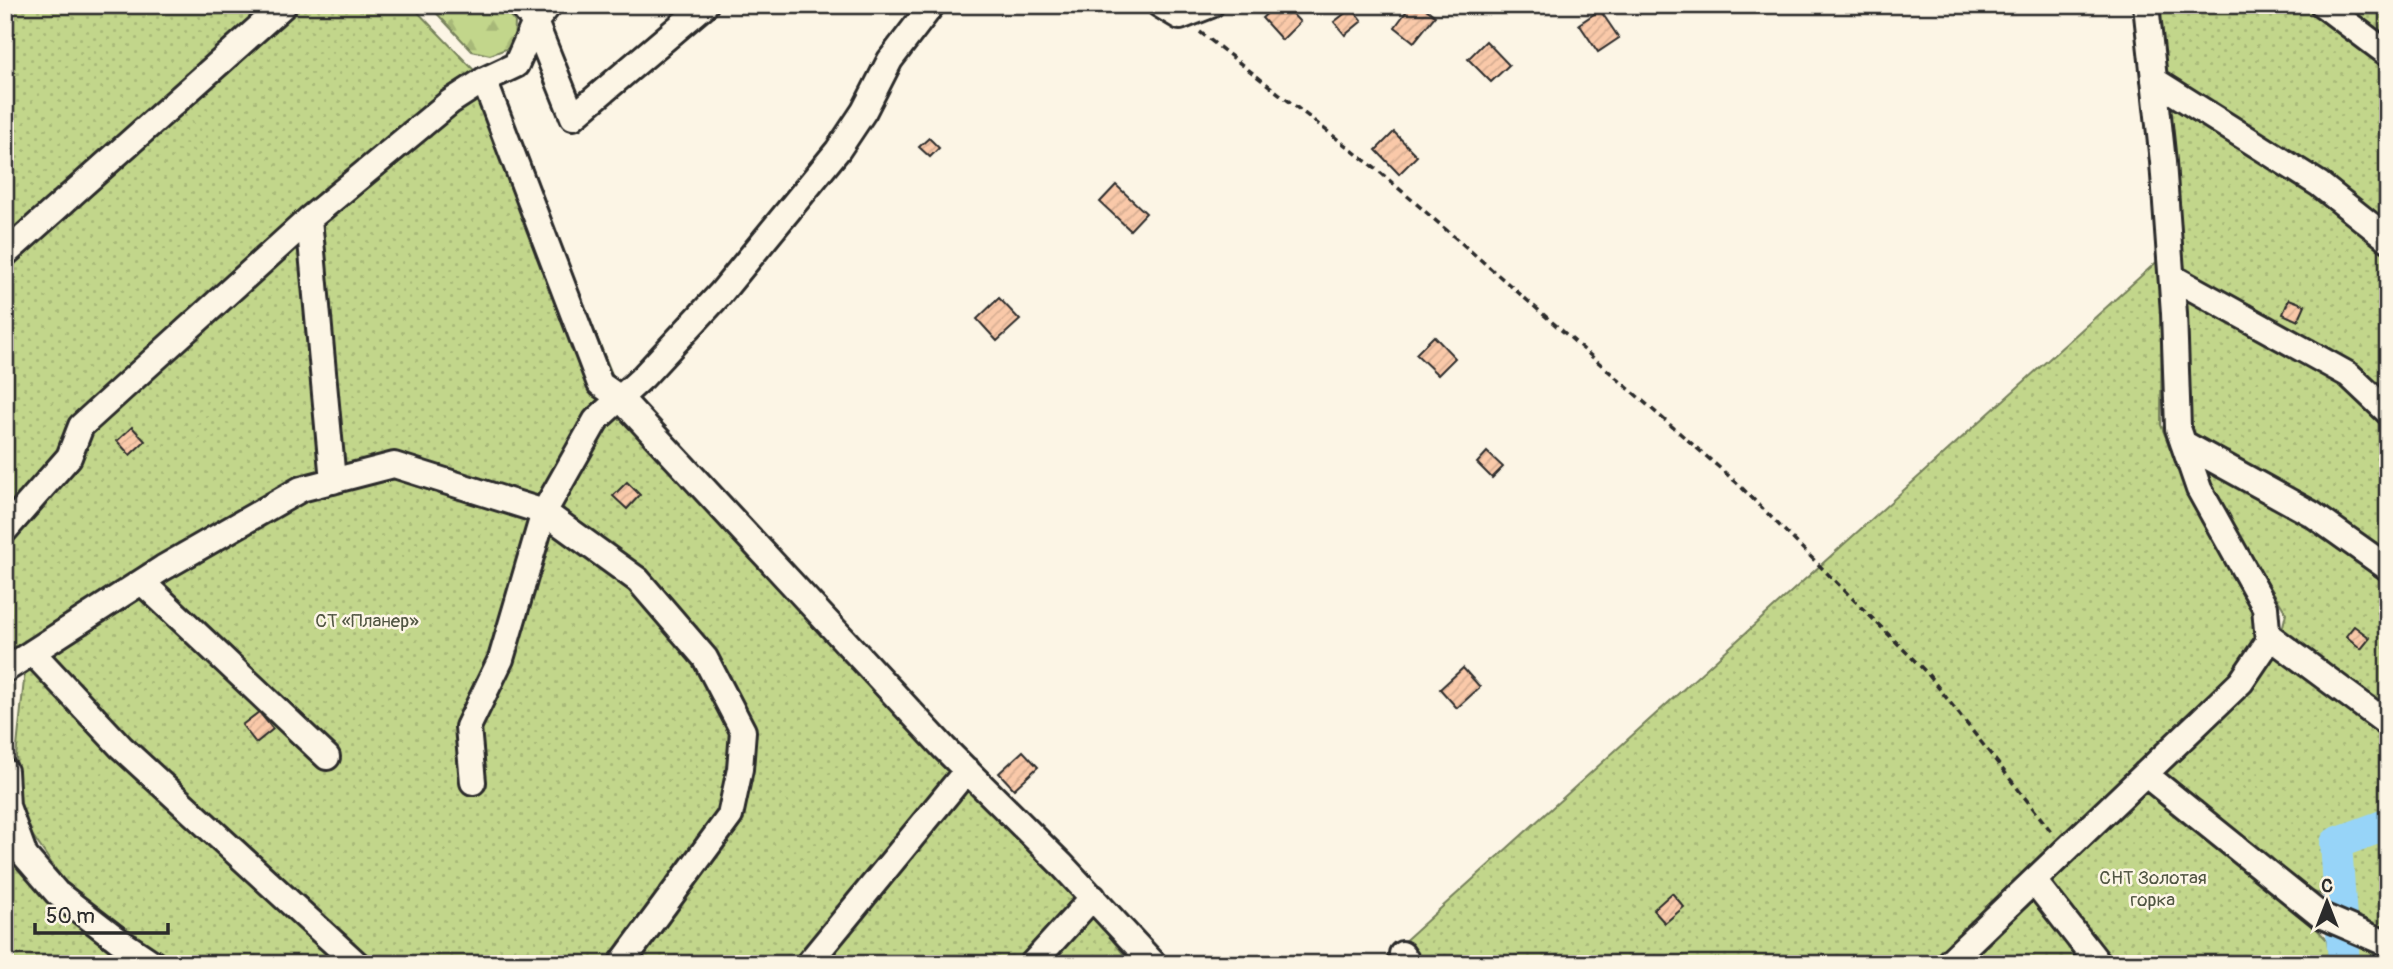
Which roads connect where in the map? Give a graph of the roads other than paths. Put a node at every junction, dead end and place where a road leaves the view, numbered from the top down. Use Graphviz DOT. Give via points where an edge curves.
graph roads {
  1 [pos="284,5"];
  2 [pos="705,5"];
  3 [pos="932,5"];
  4 [pos="1211,5"];
  5 [pos="2146,5"];
  6 [pos="2323,5"];
  7 [pos="535,11"];
  8 [pos="1170,11"];
  9 [pos="2388,54"];
  10 [pos="484,80"];
  11 [pos="2154,80"];
  12 [pos="309,219"];
  13 [pos="2388,239"];
  14 [pos="5,254"];
  15 [pos="2172,277"];
  16 [pos="620,398"];
  17 [pos="2388,412"];
  18 [pos="2183,443"];
  19 [pos="333,481"];
  20 [pos="544,512"];
  21 [pos="5,530"];
  22 [pos="2388,568"];
  23 [pos="142,582"];
  24 [pos="2268,635"];
  25 [pos="33,653"];
  26 [pos="5,670"];
  27 [pos="2388,724"];
  28 [pos="327,757"];
  29 [pos="967,770"];
  30 [pos="5,771"];
  31 [pos="2145,774"];
  32 [pos="473,782"];
  33 [pos="2034,881"];
  34 [pos="1093,897"];
  35 [pos="2388,944"];
  36 [pos="154,964"];
  37 [pos="358,964"];
  38 [pos="621,964"];
  39 [pos="808,964"];
  40 [pos="1032,964"];
  41 [pos="1154,964"];
  42 [pos="1947,964"];
  43 [pos="2099,964"];
  1 -- 14 [label="street"];
  2 -- 7 [label="street" via="573,117"];
  3 -- 16 [label="street" via="890,60 838,150 721,293"];
  4 -- 8 [label="street"];
  5 -- 11 [label="street"];
  6 -- 9 [label="street"];
  7 -- 10 [label="street" via="516,65"];
  10 -- 12 [label="street" via="450,102"];
  10 -- 16 [label="street" via="600,384"];
  11 -- 13 [label="street" via="2319,184"];
  11 -- 15 [label="street"];
  12 -- 19 [label="street"];
  12 -- 21 [label="street" via="81,426 69,457"];
  15 -- 17 [label="street" via="2349,375"];
  15 -- 18 [label="street" via="2178,428"];
  16 -- 20 [label="street" via="596,420"];
  16 -- 29 [label="street"];
  18 -- 22 [label="street" via="2312,514"];
  18 -- 24 [label="street" via="2199,489 2265,607"];
  19 -- 20 [label="street" via="394,466"];
  19 -- 23 [label="street" via="301,489"];
  20 -- 32 [label="street" via="501,659 468,727"];
  20 -- 38 [label="street" via="638,580 705,658 743,731 730,816"];
  23 -- 25 [label="street"];
  23 -- 28 [label="street"];
  24 -- 27 [label="street"];
  24 -- 31 [label="street" via="2241,682"];
  25 -- 26 [label="street"];
  25 -- 37 [label="street" via="121,747"];
  29 -- 34 [label="street"];
  29 -- 39 [label="street"];
  30 -- 36 [label="street" via="6,806 25,856 57,893"];
  31 -- 33 [label="street"];
  31 -- 35 [label="street" via="2320,915"];
  33 -- 42 [label="street"];
  33 -- 43 [label="street"];
  34 -- 40 [label="street"];
  34 -- 41 [label="street"];
}
